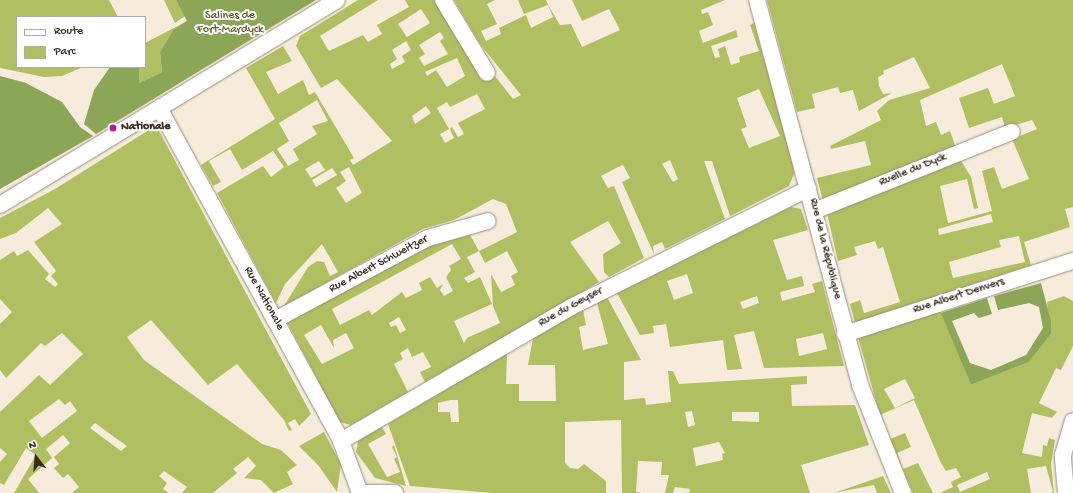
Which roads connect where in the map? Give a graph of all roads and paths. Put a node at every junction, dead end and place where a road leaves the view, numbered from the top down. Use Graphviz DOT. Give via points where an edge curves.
graph roads {
  1 [pos="337,0"];
  2 [pos="444,0"];
  3 [pos="757,0"];
  4 [pos="487,73"];
  5 [pos="159,108"];
  6 [pos="1012,132"];
  7 [pos="808,189"];
  8 [pos="0,205"];
  9 [pos="814,211"];
  10 [pos="488,222"];
  11 [pos="1073,261"];
  12 [pos="274,320"];
  13 [pos="845,334"];
  14 [pos="1073,421"];
  15 [pos="340,441"];
  16 [pos="360,493"];
  17 [pos="365,493"];
  18 [pos="395,493"];
  19 [pos="903,493"];
  20 [pos="1066,493"];
  1 -- 5 [label="street"];
  2 -- 4 [label="street"];
  3 -- 7 [label="street, Rue de la République"];
  5 -- 8 [label="street"];
  5 -- 12 [label="street, Rue Nationale"];
  6 -- 9 [label="street, Ruelle du Dyck"];
  7 -- 9 [label="street, Rue de la République"];
  7 -- 15 [label="street, Rue du Geyser" via="571,307"];
  9 -- 13 [label="street, Rue de la République"];
  10 -- 12 [label="street, Rue Albert Schweitzer" via="428,238"];
  11 -- 13 [label="street, Rue Albert Denvers"];
  12 -- 15 [label="street, Rue Nationale"];
  13 -- 19 [label="street, Rue de la République" via="871,420"];
  14 -- 20 [label="street" via="1063,455"];
  15 -- 16 [label="street, Rue Nationale"];
  17 -- 18 [label="street"];
}
